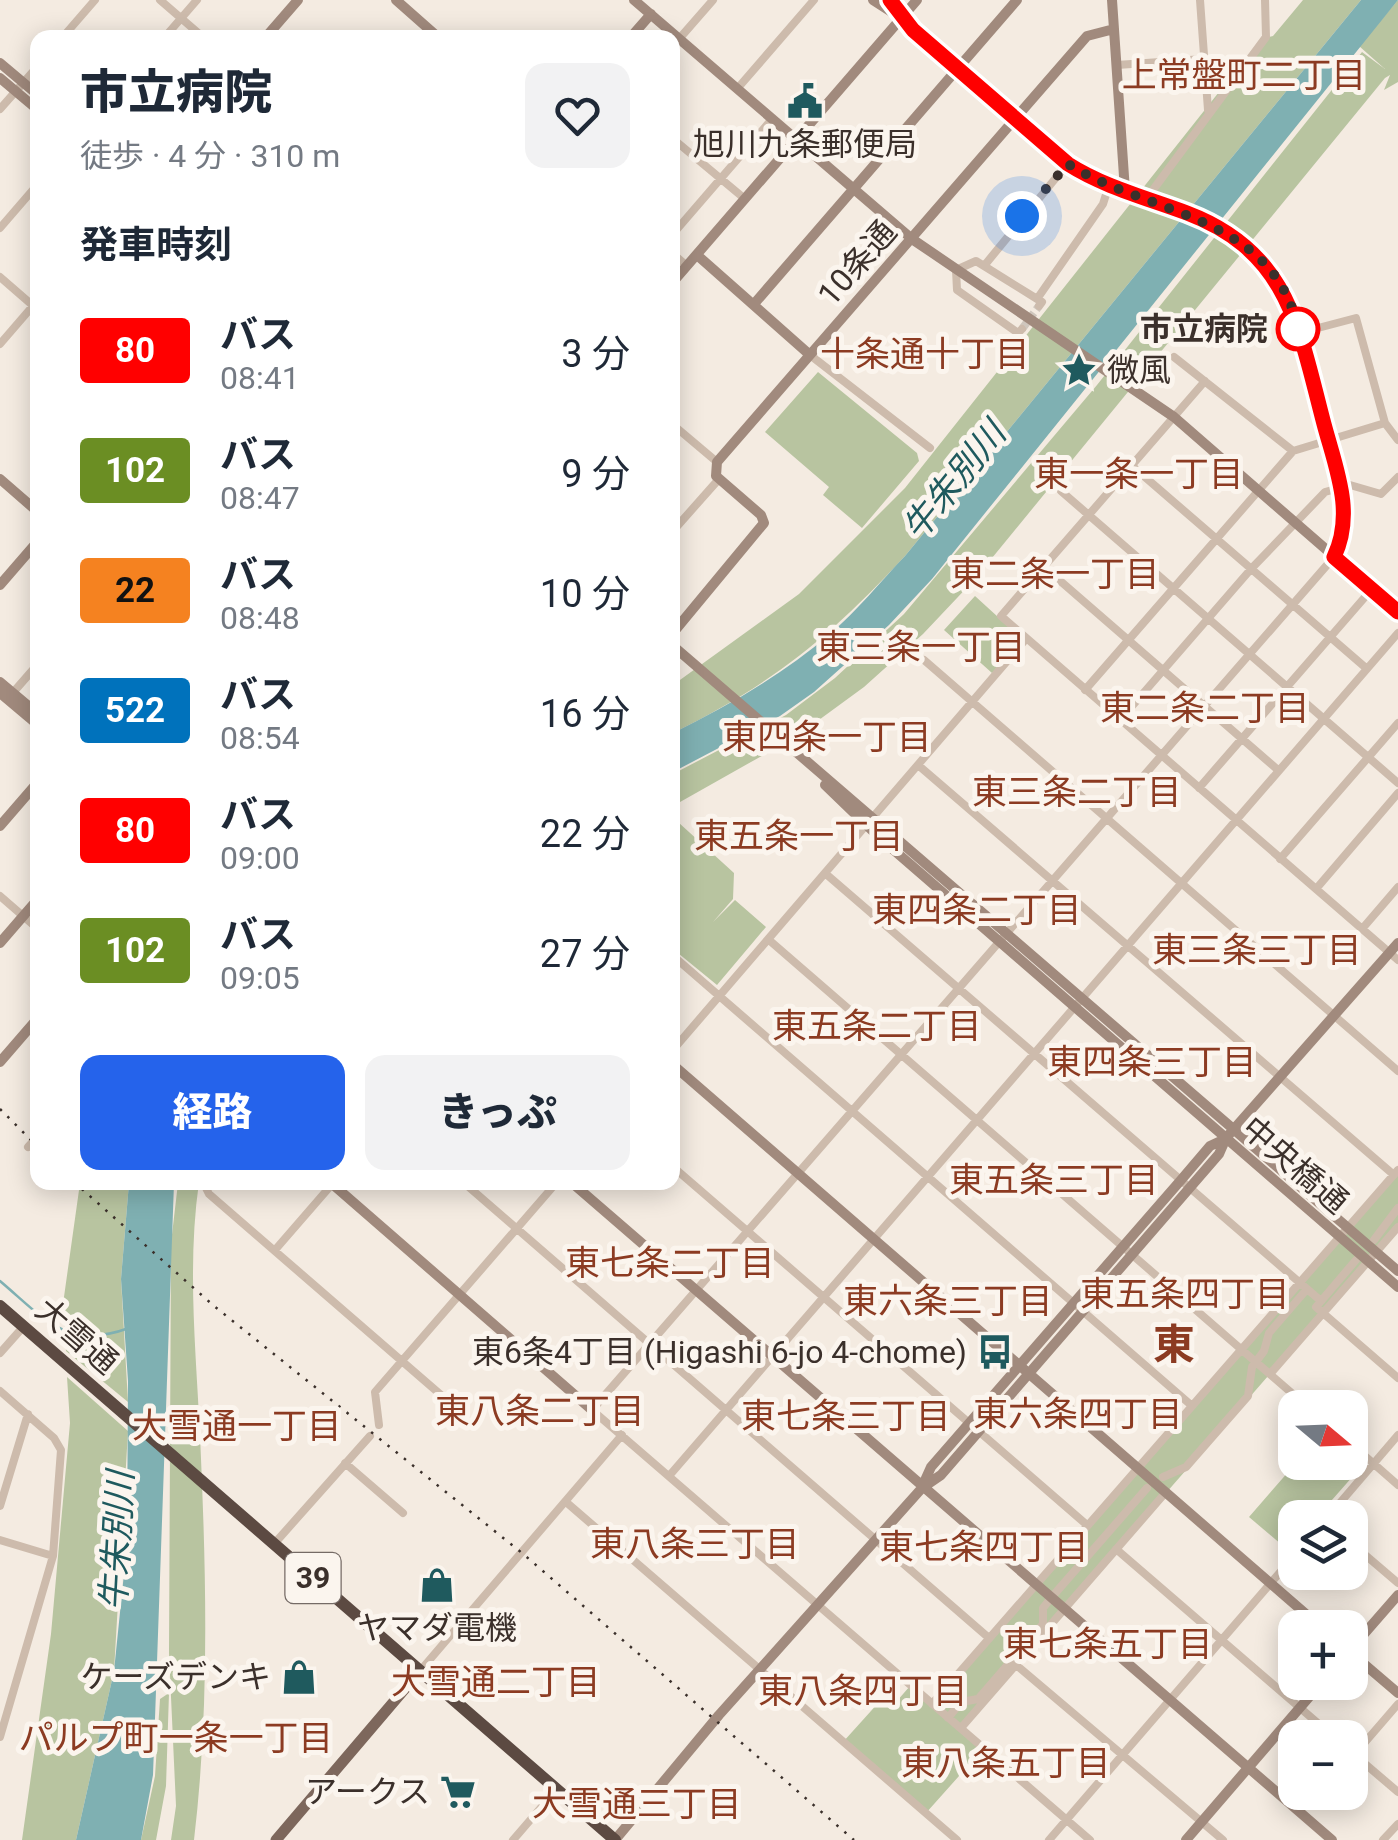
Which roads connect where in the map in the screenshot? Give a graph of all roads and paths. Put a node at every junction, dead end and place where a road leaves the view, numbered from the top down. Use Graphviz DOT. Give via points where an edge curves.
graph roads {
  1 [pos="95,0"];
  2 [pos="160,0"];
  3 [pos="197,0"];
  4 [pos="298,0"];
  5 [pos="396,0"];
  6 [pos="634,0"];
  7 [pos="713,0"];
  8 [pos="814,0"];
  9 [pos="873,0"];
  10 [pos="890,0"];
  11 [pos="917,0"];
  12 [pos="1017,0"];
  13 [pos="1112,0"];
  14 [pos="1200,0"];
  15 [pos="1264,0"];
  16 [pos="651,14"];
  17 [pos="182,18"];
  18 [pos="902,18"];
  19 [pos="1114,29"];
  20 [pos="69,30"];
  21 [pos="171,30"];
  22 [pos="195,30"];
  23 [pos="272,30"];
  24 [pos="430,30"];
  25 [pos="637,30"];
  26 [pos="670,30"];
  27 [pos="680,37"];
  28 [pos="680,39"];
  29 [pos="1204,58"];
  30 [pos="0,63"];
  31 [pos="1117,65"];
  32 [pos="958,69"];
  33 [pos="30,75"];
  34 [pos="0,78"];
  35 [pos="19,87"];
  36 [pos="737,89"];
  37 [pos="30,92"];
  38 [pos="30,100"];
  39 [pos="0,110"];
  40 [pos="1208,110"];
  41 [pos="772,119"];
  42 [pos="1015,120"];
  43 [pos="796,140"];
  44 [pos="680,146"];
  45 [pos="1068,164"];
  46 [pos="720,178"];
  47 [pos="1109,185"];
  48 [pos="854,188"];
  49 [pos="1125,191"];
  50 [pos="30,193"];
  51 [pos="745,199"];
  52 [pos="1152,200"];
  53 [pos="680,226"];
  54 [pos="0,228"];
  55 [pos="912,239"];
  56 [pos="697,255"];
  57 [pos="680,260"];
  58 [pos="688,266"];
  59 [pos="984,266"];
  60 [pos="956,270"];
  61 [pos="680,274"];
  62 [pos="0,277"];
  63 [pos="30,300"];
  64 [pos="754,304"];
  65 [pos="30,312"];
  66 [pos="1022,329"];
  67 [pos="1299,333"];
  68 [pos="0,344"];
  69 [pos="810,355"];
  70 [pos="1174,357"];
  71 [pos="1205,381"];
  72 [pos="1174,418"];
  73 [pos="1385,423"];
  74 [pos="680,431"];
  75 [pos="1328,440"];
  76 [pos="1398,440"];
  77 [pos="930,448"];
  78 [pos="1294,450"];
  79 [pos="717,462"];
  80 [pos="1132,465"];
  81 [pos="1398,477"];
  82 [pos="0,479"];
  83 [pos="719,479"];
  84 [pos="1341,486"];
  85 [pos="1258,490"];
  86 [pos="1061,491"];
  87 [pos="30,505"];
  88 [pos="1088,515"];
  89 [pos="1294,521"];
  90 [pos="680,523"];
  91 [pos="1216,539"];
  92 [pos="30,550"];
  93 [pos="1334,557"];
  94 [pos="1044,566"];
  95 [pos="1251,569"];
  96 [pos="0,585"];
  97 [pos="1173,589"];
  98 [pos="1372,590"];
  99 [pos="1290,603"];
  100 [pos="1398,612"];
  101 [pos="1207,620"];
  102 [pos="680,624"];
  103 [pos="1398,632"];
  104 [pos="1329,637"];
  105 [pos="1026,639"];
  106 [pos="1130,640"];
  107 [pos="680,652"];
  108 [pos="1246,653"];
  109 [pos="680,659"];
  110 [pos="924,660"];
  111 [pos="1366,668"];
  112 [pos="1163,670"];
  113 [pos="30,672"];
  114 [pos="0,682"];
  115 [pos="713,682"];
  116 [pos="1285,688"];
  117 [pos="1085,690"];
  118 [pos="6,695"];
  119 [pos="972,702"];
  120 [pos="1203,703"];
  121 [pos="30,709"];
  122 [pos="30,718"];
  123 [pos="1120,720"];
  124 [pos="1323,720"];
  125 [pos="1398,722"];
  126 [pos="1242,739"];
  127 [pos="1159,754"];
  128 [pos="1368,757"];
  129 [pos="918,765"];
  130 [pos="1278,770"];
  131 [pos="1398,784"];
  132 [pos="1199,788"];
  133 [pos="30,791"];
  134 [pos="1398,792"];
  135 [pos="1104,817"];
  136 [pos="1236,820"];
  137 [pos="869,822"];
  138 [pos="0,826"];
  139 [pos="1280,858"];
  140 [pos="826,874"];
  141 [pos="1051,878"];
  142 [pos="1181,883"];
  143 [pos="1398,887"];
  144 [pos="1316,889"];
  145 [pos="0,896"];
  146 [pos="30,909"];
  147 [pos="23,916"];
  148 [pos="30,922"];
  149 [pos="1362,929"];
  150 [pos="1001,936"];
  151 [pos="769,940"];
  152 [pos="0,943"];
  153 [pos="1128,945"];
  154 [pos="1393,947"];
  155 [pos="1398,960"];
  156 [pos="680,962"];
  157 [pos="957,988"];
  158 [pos="720,997"];
  159 [pos="1078,1002"];
  160 [pos="1333,1014"];
  161 [pos="30,1027"];
  162 [pos="680,1042"];
  163 [pos="1034,1053"];
  164 [pos="900,1054"];
  165 [pos="0,1062"];
  166 [pos="680,1071"];
  167 [pos="1398,1071"];
  168 [pos="1280,1076"];
  169 [pos="850,1110"];
  170 [pos="976,1119"];
  171 [pos="1230,1134"];
  172 [pos="797,1172"];
  173 [pos="680,1173"];
  174 [pos="1396,1176"];
  175 [pos="929,1177"];
  176 [pos="1185,1184"];
  177 [pos="207,1190"];
  178 [pos="326,1190"];
  179 [pos="340,1190"];
  180 [pos="472,1190"];
  181 [pos="550,1190"];
  182 [pos="580,1190"];
  183 [pos="1398,1208"];
  184 [pos="1398,1227"];
  185 [pos="517,1228"];
  186 [pos="746,1230"];
  187 [pos="1344,1233"];
  188 [pos="874,1238"];
  189 [pos="274,1250"];
  190 [pos="1127,1251"];
  191 [pos="1368,1254"];
  192 [pos="1398,1271"];
  193 [pos="1304,1286"];
  194 [pos="1398,1287"];
  195 [pos="696,1290"];
  196 [pos="460,1295"];
  197 [pos="824,1296"];
  198 [pos="1321,1301"];
  199 [pos="0,1306"];
  200 [pos="1078,1307"];
  201 [pos="1323,1313"];
  202 [pos="24,1326"];
  203 [pos="648,1342"];
  204 [pos="1240,1348"];
  205 [pos="0,1353"];
  206 [pos="772,1356"];
  207 [pos="403,1360"];
  208 [pos="1256,1362"];
  209 [pos="1024,1369"];
  210 [pos="1270,1374"];
  211 [pos="1398,1378"];
  212 [pos="1288,1390"];
  213 [pos="0,1391"];
  214 [pos="1191,1405"];
  215 [pos="592,1410"];
  216 [pos="726,1410"];
  217 [pos="28,1414"];
  218 [pos="463,1414"];
  219 [pos="379,1425"];
  220 [pos="974,1427"];
  221 [pos="622,1435"];
  222 [pos="370,1436"];
  223 [pos="1398,1436"];
  224 [pos="1368,1459"];
  225 [pos="345,1463"];
  226 [pos="1374,1464"];
  227 [pos="1137,1467"];
  228 [pos="669,1476"];
  229 [pos="1163,1477"];
  230 [pos="1398,1485"];
  231 [pos="922,1488"];
  232 [pos="1147,1488"];
  233 [pos="1166,1492"];
  234 [pos="1343,1500"];
  235 [pos="566,1502"];
  236 [pos="0,1506"];
  237 [pos="403,1513"];
  238 [pos="1087,1525"];
  239 [pos="0,1540"];
  240 [pos="875,1540"];
  241 [pos="274,1544"];
  242 [pos="1116,1549"];
  243 [pos="53,1556"];
  244 [pos="1368,1557"];
  245 [pos="1278,1576"];
  246 [pos="1272,1583"];
  247 [pos="1398,1583"];
  248 [pos="1036,1584"];
  249 [pos="1398,1594"];
  250 [pos="1051,1598"];
  251 [pos="818,1606"];
  252 [pos="1064,1608"];
  253 [pos="1302,1610"];
  254 [pos="1368,1630"];
  255 [pos="989,1638"];
  256 [pos="1222,1640"];
  257 [pos="1015,1664"];
  258 [pos="1368,1666"];
  259 [pos="759,1669"];
  260 [pos="420,1671"];
  261 [pos="1398,1692"];
  262 [pos="1170,1700"];
  263 [pos="1307,1700"];
  264 [pos="932,1704"];
  265 [pos="1398,1704"];
  266 [pos="1301,1707"];
  267 [pos="948,1718"];
  268 [pos="1315,1720"];
  269 [pos="961,1728"];
  270 [pos="1368,1736"];
  271 [pos="2,1741"];
  272 [pos="1124,1754"];
  273 [pos="1368,1767"];
  274 [pos="1249,1768"];
  275 [pos="556,1789"];
  276 [pos="1398,1792"];
  277 [pos="1066,1820"];
  278 [pos="1202,1822"];
  279 [pos="1398,1824"];
  280 [pos="276,1840"];
  281 [pos="513,1840"];
  282 [pos="616,1840"];
  283 [pos="957,1840"];
  284 [pos="1049,1840"];
  285 [pos="1090,1840"];
  286 [pos="1186,1840"];
  287 [pos="1223,1840"];
  288 [pos="1332,1840"];
  289 [pos="1384,1840"];
  1 -- 20 [label="street"];
  2 -- 17 [label="street"];
  3 -- 17 [label="street"];
  4 -- 23 [label="street"];
  5 -- 24 [label="street"];
  6 -- 16 [label="street"];
  7 -- 27 [label="street"];
  8 -- 36 [label="street"];
  9 -- 18 [label="street"];
  10 -- 18 [label="street"];
  11 -- 18 [label="street"];
  12 -- 32 [label="street"];
  13 -- 19 [label="street"];
  14 -- 29 [label="street"];
  15 -- 40 [label="street" via="1266,37"];
  16 -- 25 [label="street"];
  16 -- 26 [label="street"];
  17 -- 21 [label="street"];
  17 -- 22 [label="street"];
  18 -- 32 [label="street"];
  18 -- 43 [label="street"];
  19 -- 31 [label="street"];
  19 -- 42 [label="street, 10条通" via="1087,36"];
  28 -- 36 [label="street"];
  29 -- 31 [label="street"];
  29 -- 40 [label="street"];
  30 -- 35 [label="street"];
  31 -- 49 [label="street"];
  32 -- 42 [label="street"];
  32 -- 48 [label="street"];
  33 -- 35 [label="street"];
  34 -- 35 [label="street"];
  35 -- 37 [label="street"];
  35 -- 38 [label="street"];
  35 -- 39 [label="street"];
  36 -- 41 [label="street"];
  40 -- 52 [label="street"];
  41 -- 43 [label="street"];
  41 -- 46 [label="street"];
  42 -- 45 [label="street"];
  42 -- 55 [label="street, 10条通"];
  43 -- 48 [label="street"];
  43 -- 51 [label="street"];
  44 -- 46 [label="street"];
  45 -- 47 [label="street"];
  45 -- 59 [label="street"];
  46 -- 51 [label="street"];
  46 -- 53 [label="street"];
  47 -- 49 [label="street"];
  47 -- 59 [label="street" via="1038,302"];
  48 -- 55 [label="street"];
  48 -- 64 [label="street"];
  49 -- 52 [label="street"];
  50 -- 54 [label="street"];
  51 -- 56 [label="street"];
  52 -- 67 [label="street" via="1237,239 1284,289"];
  55 -- 60 [label="street"];
  55 -- 69 [label="street, 10条通"];
  56 -- 58 [label="street"];
  56 -- 64 [label="street"];
  57 -- 58 [label="street"];
  58 -- 61 [label="street"];
  59 -- 60 [label="street" via="976,261"];
  60 -- 66 [label="street" via="957,290 1018,333"];
  60 -- 72 [label="street"];
  62 -- 63 [label="street"];
  64 -- 69 [label="street"];
  65 -- 68 [label="street"];
  67 -- 73 [label="street" via="1356,318"];
  67 -- 75 [label="street"];
  69 -- 77 [label="street"];
  69 -- 79 [label="street, 10条通"];
  70 -- 71 [label="street"];
  71 -- 72 [label="street"];
  71 -- 78 [label="street"];
  72 -- 80 [label="street"];
  72 -- 85 [label="street"];
  73 -- 75 [label="street"];
  73 -- 76 [label="street"];
  74 -- 79 [label="street"];
  75 -- 78 [label="street"];
  75 -- 84 [label="street"];
  78 -- 85 [label="street"];
  79 -- 83 [label="street"];
  80 -- 88 [label="street"];
  80 -- 91 [label="street"];
  81 -- 84 [label="street" via="1382,494"];
  82 -- 87 [label="street"];
  83 -- 90 [label="street"];
  83 -- 102 [label="street" via="764,523"];
  84 -- 89 [label="street"];
  84 -- 93 [label="street" via="1344,526"];
  85 -- 89 [label="street"];
  85 -- 91 [label="street"];
  86 -- 88 [label="street"];
  88 -- 94 [label="street"];
  88 -- 97 [label="street"];
  89 -- 93 [label="street"];
  89 -- 95 [label="street"];
  91 -- 95 [label="street"];
  91 -- 97 [label="street"];
  92 -- 96 [label="street"];
  93 -- 98 [label="street"];
  93 -- 99 [label="street"];
  94 -- 105 [label="street" via="1001,616"];
  94 -- 106 [label="street"];
  95 -- 99 [label="street"];
  95 -- 101 [label="street"];
  97 -- 101 [label="street"];
  97 -- 106 [label="street"];
  98 -- 100 [label="street"];
  98 -- 104 [label="street"];
  99 -- 104 [label="street"];
  99 -- 108 [label="street"];
  101 -- 108 [label="street"];
  101 -- 112 [label="street"];
  103 -- 111 [label="street"];
  104 -- 111 [label="street"];
  104 -- 116 [label="street"];
  105 -- 117 [label="street"];
  105 -- 119 [label="street"];
  106 -- 112 [label="street"];
  106 -- 117 [label="street"];
  107 -- 115 [label="street"];
  108 -- 116 [label="street"];
  108 -- 120 [label="street"];
  109 -- 115 [label="street"];
  110 -- 119 [label="street"];
  111 -- 124 [label="street"];
  112 -- 120 [label="street"];
  112 -- 123 [label="street"];
  113 -- 118 [label="street"];
  114 -- 118 [label="street"];
  115 -- 137 [label="street, 中央橋通"];
  116 -- 124 [label="street"];
  116 -- 126 [label="street"];
  117 -- 123 [label="street"];
  118 -- 121 [label="street"];
  118 -- 122 [label="street"];
  119 -- 129 [label="street"];
  119 -- 135 [label="street"];
  120 -- 126 [label="street"];
  120 -- 127 [label="street"];
  123 -- 127 [label="street"];
  124 -- 128 [label="street"];
  124 -- 130 [label="street"];
  125 -- 128 [label="street"];
  126 -- 130 [label="street"];
  126 -- 132 [label="street"];
  127 -- 132 [label="street"];
  127 -- 135 [label="street"];
  128 -- 131 [label="street"];
  128 -- 139 [label="street"];
  129 -- 137 [label="street"];
  129 -- 141 [label="street"];
  130 -- 136 [label="street"];
  132 -- 136 [label="street"];
  133 -- 138 [label="street"];
  134 -- 144 [label="street"];
  135 -- 141 [label="street"];
  135 -- 142 [label="street"];
  136 -- 139 [label="street"];
  136 -- 142 [label="street"];
  137 -- 140 [label="street"];
  137 -- 150 [label="street, 中央橋通"];
  139 -- 144 [label="street"];
  140 -- 151 [label="street"];
  140 -- 157 [label="street"];
  141 -- 150 [label="street"];
  141 -- 153 [label="street"];
  142 -- 153 [label="street"];
  142 -- 160 [label="street"];
  143 -- 149 [label="street"];
  144 -- 149 [label="street"];
  145 -- 147 [label="street"];
  146 -- 147 [label="street"];
  147 -- 148 [label="street"];
  147 -- 152 [label="street"];
  149 -- 154 [label="street"];
  150 -- 157 [label="street"];
  150 -- 159 [label="street, 中央橋通"];
  151 -- 158 [label="street"];
  151 -- 164 [label="street"];
  153 -- 159 [label="street"];
  153 -- 168 [label="street"];
  154 -- 155 [label="street"];
  154 -- 160 [label="street"];
  156 -- 158 [label="street"];
  157 -- 163 [label="street"];
  157 -- 164 [label="street"];
  158 -- 162 [label="street"];
  158 -- 169 [label="street"];
  159 -- 163 [label="street"];
  159 -- 171 [label="street, 中央橋通"];
  160 -- 167 [label="street"];
  160 -- 168 [label="street"];
  161 -- 165 [label="street"];
  163 -- 170 [label="street"];
  163 -- 176 [label="street"];
  164 -- 169 [label="street"];
  164 -- 170 [label="street"];
  166 -- 172 [label="street"];
  168 -- 171 [label="street"];
  168 -- 174 [label="street"];
  169 -- 172 [label="street"];
  169 -- 175 [label="street"];
  170 -- 175 [label="street"];
  170 -- 190 [label="street"];
  171 -- 176 [label="street" via="1220,1154"];
  171 -- 187 [label="street, 中央橋通"];
  172 -- 186 [label="street"];
  172 -- 188 [label="street"];
  173 -- 186 [label="street"];
  174 -- 187 [label="street"];
  175 -- 188 [label="street"];
  175 -- 200 [label="street"];
  176 -- 190 [label="street"];
  176 -- 193 [label="street"];
  177 -- 189 [label="street"];
  178 -- 189 [label="street"];
  179 -- 196 [label="street"];
  180 -- 185 [label="street"];
  181 -- 185 [label="street"];
  182 -- 195 [label="street"];
  183 -- 191 [label="street"];
  184 -- 191 [label="street"];
  185 -- 196 [label="street"];
  185 -- 203 [label="street"];
  186 -- 195 [label="street"];
  186 -- 197 [label="street"];
  187 -- 191 [label="street, 中央橋通"];
  187 -- 193 [label="street"];
  188 -- 197 [label="street"];
  188 -- 209 [label="street"];
  189 -- 207 [label="street"];
  190 -- 200 [label="street"];
  190 -- 204 [label="street"];
  191 -- 192 [label="street, 中央橋通"];
  191 -- 194 [label="street, 中央橋通"];
  191 -- 198 [label="street"];
  191 -- 201 [label="street"];
  193 -- 198 [label="street"];
  193 -- 204 [label="street"];
  193 -- 208 [label="street"];
  195 -- 203 [label="street"];
  195 -- 206 [label="street"];
  196 -- 207 [label="street"];
  196 -- 215 [label="street"];
  197 -- 206 [label="street"];
  197 -- 220 [label="street"];
  198 -- 201 [label="street" via="1316,1307"];
  199 -- 202 [label="highway, 大雪通 / 39"];
  200 -- 209 [label="street"];
  200 -- 214 [label="street"];
  201 -- 210 [label="street"];
  201 -- 211 [label="street"];
  202 -- 205 [label="street"];
  202 -- 241 [label="highway, 大雪通 / 39"];
  203 -- 215 [label="street"];
  203 -- 216 [label="street"];
  204 -- 208 [label="street"];
  204 -- 214 [label="street"];
  206 -- 216 [label="street"];
  206 -- 231 [label="street"];
  207 -- 218 [label="street"];
  207 -- 219 [label="street" via="375,1392"];
  208 -- 210 [label="street"];
  208 -- 229 [label="street" via="1248,1396 1186,1467"];
  209 -- 220 [label="street"];
  209 -- 227 [label="street"];
  210 -- 212 [label="street"];
  213 -- 217 [label="street"];
  214 -- 227 [label="street"];
  215 -- 221 [label="street"];
  216 -- 228 [label="street"];
  216 -- 240 [label="street"];
  217 -- 236 [label="street"];
  217 -- 243 [label="street" via="60,1446"];
  220 -- 231 [label="street" via="931,1468"];
  220 -- 238 [label="street"];
  221 -- 228 [label="street"];
  221 -- 235 [label="street"];
  222 -- 225 [label="street"];
  223 -- 226 [label="street"];
  224 -- 226 [label="street"];
  225 -- 237 [label="street"];
  225 -- 241 [label="street"];
  226 -- 230 [label="street"];
  226 -- 234 [label="street"];
  227 -- 233 [label="street"];
  227 -- 238 [label="street"];
  228 -- 251 [label="street"];
  231 -- 240 [label="street"];
  231 -- 248 [label="street"];
  232 -- 250 [label="street"];
  233 -- 242 [label="street"];
  233 -- 246 [label="street"];
  235 -- 259 [label="street"];
  235 -- 260 [label="street"];
  238 -- 248 [label="street"];
  239 -- 243 [label="street"];
  240 -- 251 [label="street"];
  240 -- 255 [label="street"];
  241 -- 260 [label="highway, 大雪通 / 39"];
  242 -- 252 [label="street"];
  242 -- 256 [label="street"];
  243 -- 271 [label="street"];
  244 -- 247 [label="street"];
  245 -- 246 [label="street"];
  246 -- 253 [label="street"];
  246 -- 256 [label="street"];
  248 -- 250 [label="street"];
  248 -- 255 [label="street"];
  249 -- 254 [label="street"];
  250 -- 252 [label="street"];
  250 -- 267 [label="street" via="1043,1624 978,1699 962,1702"];
  251 -- 259 [label="street"];
  251 -- 264 [label="street"];
  252 -- 257 [label="street"];
  252 -- 262 [label="street"];
  255 -- 264 [label="street"];
  256 -- 262 [label="street"];
  256 -- 266 [label="street"];
  257 -- 269 [label="street"];
  257 -- 272 [label="street"];
  258 -- 261 [label="street"];
  259 -- 282 [label="street"];
  259 -- 283 [label="street"];
  260 -- 275 [label="highway, 大雪通 / 39"];
  260 -- 280 [label="main road"];
  262 -- 272 [label="street"];
  262 -- 274 [label="street"];
  263 -- 266 [label="street"];
  264 -- 267 [label="street"];
  265 -- 270 [label="street"];
  266 -- 268 [label="street"];
  266 -- 274 [label="street"];
  267 -- 269 [label="street"];
  269 -- 277 [label="street"];
  272 -- 277 [label="street"];
  272 -- 278 [label="street"];
  273 -- 276 [label="street"];
  274 -- 278 [label="street"];
  274 -- 288 [label="street"];
  275 -- 281 [label="street"];
  275 -- 282 [label="highway, 大雪通 / 39"];
  277 -- 284 [label="street"];
  277 -- 285 [label="street"];
  278 -- 286 [label="street"];
  278 -- 287 [label="street"];
  279 -- 289 [label="street"];
}
